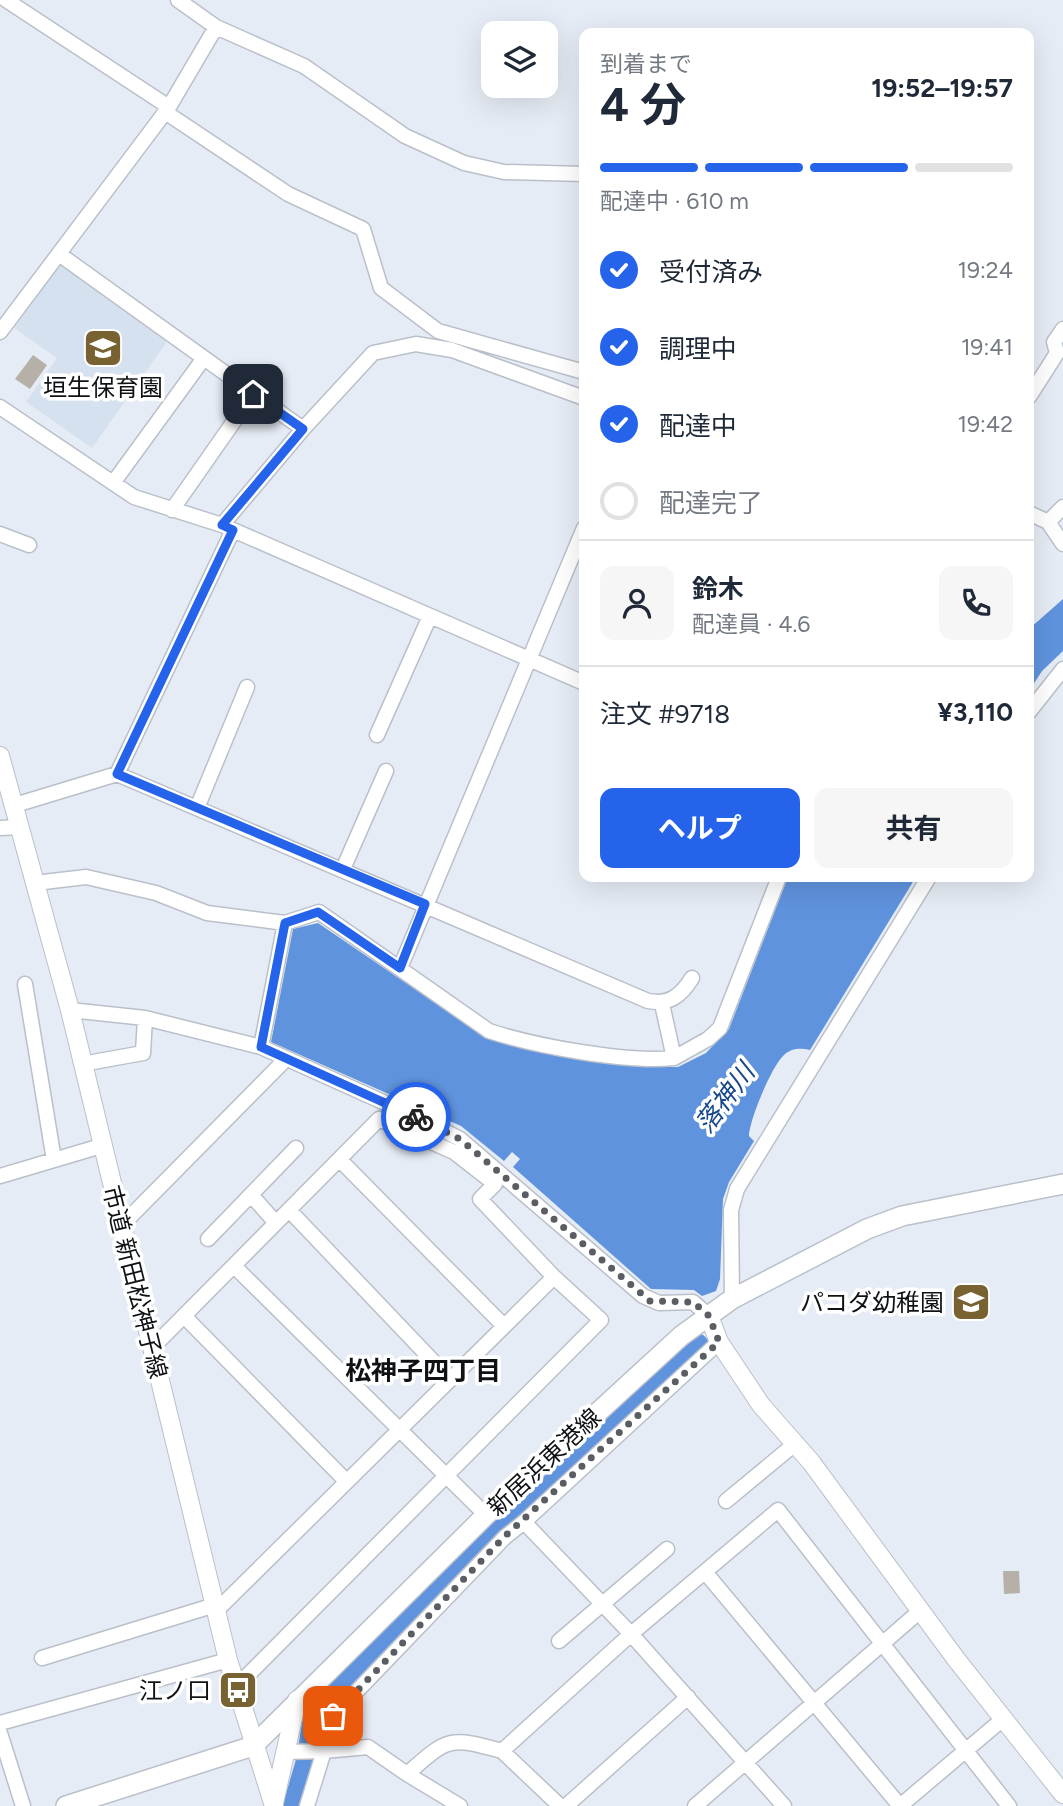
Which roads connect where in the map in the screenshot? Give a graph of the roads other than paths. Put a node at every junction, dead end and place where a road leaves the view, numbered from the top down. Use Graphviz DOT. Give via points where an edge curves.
graph roads {
  1 [pos="5,0"];
  2 [pos="178,0"];
  3 [pos="0,4"];
  4 [pos="216,27"];
  5 [pos="167,110"];
  6 [pos="579,174"];
  7 [pos="59,254"];
  8 [pos="1063,329"];
  9 [pos="0,332"];
  10 [pos="1060,350"];
  11 [pos="204,358"];
  12 [pos="579,371"];
  13 [pos="1034,389"];
  14 [pos="253,394"];
  15 [pos="579,396"];
  16 [pos="0,407"];
  17 [pos="303,429"];
  18 [pos="113,483"];
  19 [pos="1063,507"];
  20 [pos="172,510"];
  21 [pos="1034,515"];
  22 [pos="1048,522"];
  23 [pos="228,528"];
  24 [pos="0,534"];
  25 [pos="579,540"];
  26 [pos="1063,544"];
  27 [pos="29,545"];
  28 [pos="430,616"];
  29 [pos="529,659"];
  30 [pos="1063,669"];
  31 [pos="579,681"];
  32 [pos="247,687"];
  33 [pos="1034,706"];
  34 [pos="377,735"];
  35 [pos="0,756"];
  36 [pos="386,771"];
  37 [pos="117,774"];
  38 [pos="15,805"];
  39 [pos="197,808"];
  40 [pos="21,827"];
  41 [pos="0,828"];
  42 [pos="343,869"];
  43 [pos="777,882"];
  44 [pos="926,882"];
  45 [pos="35,883"];
  46 [pos="425,904"];
  47 [pos="285,923"];
  48 [pos="400,968"];
  49 [pos="692,978"];
  50 [pos="24,984"];
  51 [pos="662,1004"];
  52 [pos="70,1010"];
  53 [pos="145,1018"];
  54 [pos="261,1047"];
  55 [pos="674,1058"];
  56 [pos="285,1060"];
  57 [pos="82,1064"];
  58 [pos="101,1146"];
  59 [pos="296,1148"];
  60 [pos="339,1159"];
  61 [pos="54,1160"];
  62 [pos="0,1176"];
  63 [pos="1063,1184"];
  64 [pos="251,1195"];
  65 [pos="289,1210"];
  66 [pos="276,1223"];
  67 [pos="121,1226"];
  68 [pos="208,1240"];
  69 [pos="234,1266"];
  70 [pos="554,1277"];
  71 [pos="732,1299"];
  72 [pos="184,1316"];
  73 [pos="709,1316"];
  74 [pos="504,1326"];
  75 [pos="719,1342"];
  76 [pos="152,1348"];
  77 [pos="450,1379"];
  78 [pos="398,1430"];
  79 [pos="796,1443"];
  80 [pos="446,1477"];
  81 [pos="346,1481"];
  82 [pos="726,1501"];
  83 [pos="486,1515"];
  84 [pos="524,1522"];
  85 [pos="667,1549"];
  86 [pos="705,1572"];
  87 [pos="602,1603"];
  88 [pos="215,1608"];
  89 [pos="920,1611"];
  90 [pos="631,1634"];
  91 [pos="559,1641"];
  92 [pos="881,1644"];
  93 [pos="41,1658"];
  94 [pos="228,1660"];
  95 [pos="236,1687"];
  96 [pos="688,1698"];
  97 [pos="297,1700"];
  98 [pos="814,1703"];
  99 [pos="1003,1719"];
  100 [pos="0,1723"];
  101 [pos="0,1733"];
  102 [pos="253,1745"];
  103 [pos="322,1751"];
  104 [pos="502,1751"];
  105 [pos="965,1751"];
  106 [pos="292,1752"];
  107 [pos="745,1762"];
  108 [pos="407,1774"];
  109 [pos="16,1784"];
  110 [pos="0,1789"];
  111 [pos="1063,1794"];
  112 [pos="94,1802"];
  113 [pos="23,1806"];
  114 [pos="66,1806"];
  115 [pos="273,1806"];
  116 [pos="307,1806"];
  117 [pos="460,1806"];
  118 [pos="560,1806"];
  119 [pos="566,1806"];
  120 [pos="695,1806"];
  121 [pos="784,1806"];
  122 [pos="900,1806"];
  123 [pos="1009,1806"];
  1 -- 3 [label="street"];
  1 -- 5 [label="street"];
  2 -- 4 [label="street"];
  4 -- 5 [label="street"];
  4 -- 6 [label="street" via="304,66 405,136 451,158 503,172"];
  5 -- 7 [label="street"];
  5 -- 12 [label="street" via="288,194 363,229 381,288 438,331"];
  7 -- 9 [label="street"];
  7 -- 11 [label="street"];
  8 -- 10 [label="street" via="1054,342"];
  10 -- 13 [label="street"];
  11 -- 14 [label="street"];
  11 -- 18 [label="street"];
  14 -- 17 [label="street"];
  14 -- 20 [label="street"];
  15 -- 17 [label="street" via="452,350 416,344 373,353"];
  16 -- 18 [label="street"];
  17 -- 23 [label="street"];
  18 -- 20 [label="street" via="134,497"];
  19 -- 22 [label="street"];
  20 -- 23 [label="street"];
  21 -- 22 [label="street"];
  22 -- 26 [label="street"];
  23 -- 28 [label="street"];
  23 -- 37 [label="street"];
  24 -- 27 [label="street"];
  25 -- 29 [label="street"];
  28 -- 29 [label="street"];
  28 -- 34 [label="street"];
  29 -- 31 [label="street"];
  29 -- 46 [label="street"];
  30 -- 33 [label="street"];
  32 -- 39 [label="street"];
  35 -- 38 [label="street, 市道 新田松神子線"];
  36 -- 42 [label="street"];
  37 -- 38 [label="street"];
  37 -- 39 [label="street"];
  38 -- 40 [label="street, 市道 新田松神子線"];
  39 -- 42 [label="street"];
  40 -- 41 [label="street"];
  40 -- 45 [label="street, 市道 新田松神子線"];
  42 -- 46 [label="street"];
  43 -- 55 [label="street" via="720,1028"];
  44 -- 71 [label="street" via="737,1189 731,1210"];
  45 -- 47 [label="street" via="86,877 156,893 207,913"];
  45 -- 52 [label="street, 市道 新田松神子線"];
  46 -- 48 [label="street"];
  46 -- 51 [label="street"];
  47 -- 48 [label="street" via="318,912"];
  47 -- 54 [label="street"];
  48 -- 55 [label="street" via="452,1007 501,1035 639,1058"];
  49 -- 51 [label="street" via="684,992"];
  50 -- 61 [label="street"];
  51 -- 55 [label="street"];
  52 -- 53 [label="street"];
  52 -- 57 [label="street, 市道 新田松神子線"];
  53 -- 54 [label="street"];
  53 -- 57 [label="street" via="143,1053"];
  54 -- 56 [label="street"];
  56 -- 67 [label="street"];
  56 -- 73 [label="street" via="460,1139 643,1296 659,1303 693,1302"];
  57 -- 58 [label="street, 市道 新田松神子線"];
  58 -- 61 [label="street"];
  58 -- 67 [label="street, 市道 新田松神子線"];
  59 -- 64 [label="street"];
  60 -- 65 [label="street"];
  60 -- 70 [label="street" via="379,1119 454,1152 495,1184 480,1199"];
  60 -- 74 [label="street"];
  61 -- 62 [label="street"];
  63 -- 71 [label="main road, 新居浜東港線" via="902,1216 867,1229"];
  64 -- 66 [label="street"];
  64 -- 68 [label="street"];
  65 -- 66 [label="street"];
  65 -- 77 [label="street"];
  66 -- 69 [label="street"];
  67 -- 76 [label="street, 市道 新田松神子線"];
  69 -- 72 [label="street"];
  69 -- 78 [label="street"];
  70 -- 74 [label="street"];
  70 -- 80 [label="street" via="601,1320"];
  71 -- 73 [label="main road, 新居浜東港線"];
  72 -- 76 [label="street"];
  72 -- 81 [label="street"];
  73 -- 75 [label="street"];
  73 -- 83 [label="main road, 新居浜東港線" via="681,1336"];
  74 -- 77 [label="street"];
  75 -- 79 [label="street" via="761,1405"];
  75 -- 84 [label="street"];
  76 -- 88 [label="street, 市道 新田松神子線"];
  77 -- 78 [label="street"];
  78 -- 80 [label="street"];
  78 -- 81 [label="street"];
  79 -- 82 [label="street"];
  79 -- 89 [label="street"];
  80 -- 83 [label="street"];
  80 -- 95 [label="street"];
  81 -- 88 [label="street"];
  83 -- 97 [label="main road, 新居浜東港線"];
  84 -- 87 [label="street"];
  84 -- 103 [label="street" via="505,1536 333,1716"];
  85 -- 87 [label="street"];
  86 -- 90 [label="street"];
  86 -- 92 [label="street" via="778,1510"];
  86 -- 98 [label="street"];
  87 -- 90 [label="street"];
  87 -- 91 [label="street"];
  88 -- 93 [label="street"];
  88 -- 94 [label="street, 市道 新田松神子線"];
  89 -- 92 [label="street"];
  89 -- 99 [label="street"];
  90 -- 96 [label="street"];
  90 -- 104 [label="street"];
  92 -- 98 [label="street"];
  92 -- 105 [label="street"];
  94 -- 95 [label="street, 市道 新田松神子線"];
  94 -- 100 [label="street"];
  95 -- 102 [label="street, 市道 新田松神子線"];
  96 -- 107 [label="street"];
  96 -- 119 [label="street"];
  97 -- 102 [label="main road, 新居浜東港線"];
  97 -- 106 [label="street"];
  98 -- 107 [label="street"];
  98 -- 122 [label="street"];
  99 -- 105 [label="street"];
  99 -- 111 [label="street"];
  101 -- 109 [label="street"];
  102 -- 112 [label="main road, 新居浜東港線"];
  102 -- 115 [label="street, 市道 新田松神子線"];
  103 -- 106 [label="street"];
  103 -- 108 [label="street" via="368,1747"];
  103 -- 116 [label="street"];
  104 -- 108 [label="street" via="462,1740 441,1744"];
  104 -- 118 [label="street"];
  105 -- 122 [label="street"];
  105 -- 123 [label="street"];
  106 -- 115 [label="street"];
  107 -- 120 [label="street"];
  107 -- 121 [label="street"];
  108 -- 117 [label="street"];
  109 -- 110 [label="street"];
  109 -- 113 [label="street"];
  112 -- 114 [label="main road, 新居浜東港線"];
}
